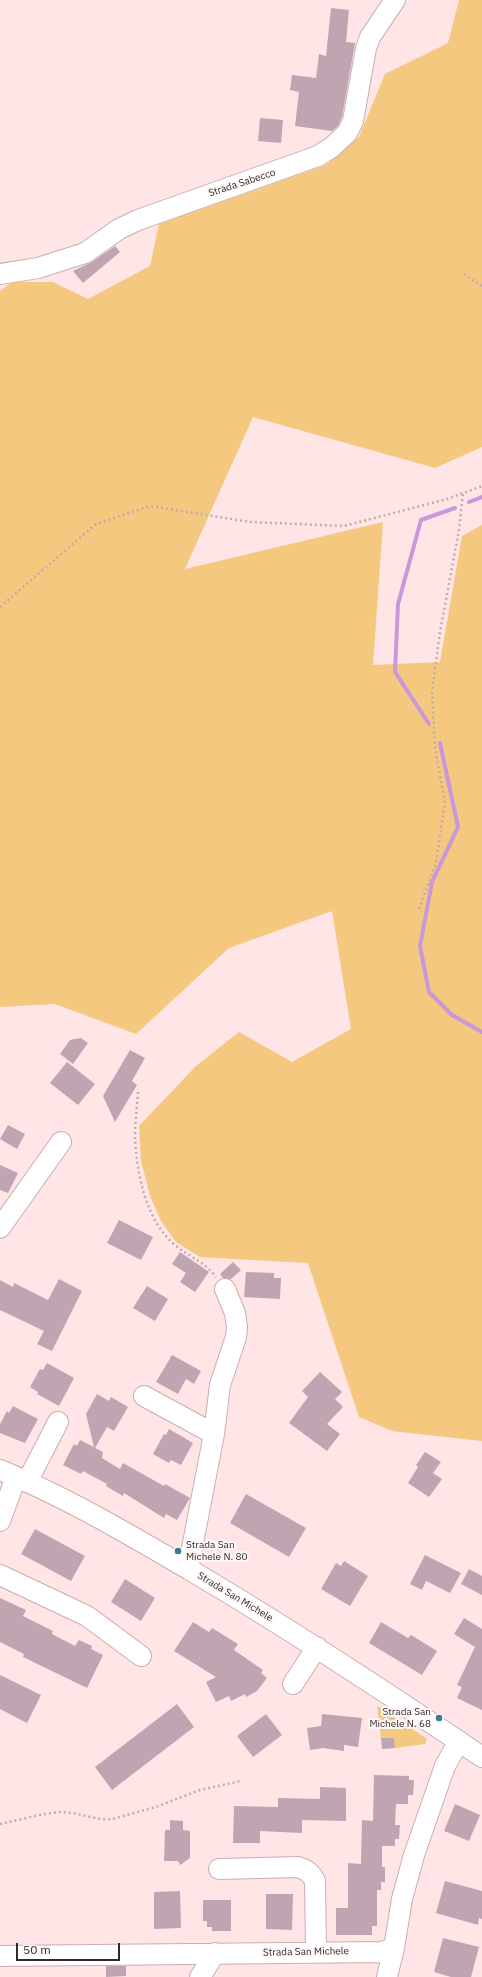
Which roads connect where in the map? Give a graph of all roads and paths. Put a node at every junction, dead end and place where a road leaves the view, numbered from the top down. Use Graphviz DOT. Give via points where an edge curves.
graph roads {
  1 [pos="395,0"];
  2 [pos="0,274"];
  3 [pos="464,274"];
  4 [pos="482,286"];
  5 [pos="482,486"];
  6 [pos="463,493"];
  7 [pos="0,607"];
  8 [pos="419,909"];
  9 [pos="138,1092"];
  10 [pos="61,1142"];
  11 [pos="0,1228"];
  12 [pos="225,1289"];
  13 [pos="144,1396"];
  14 [pos="58,1422"];
  15 [pos="214,1434"];
  16 [pos="14,1476"];
  17 [pos="0,1521"];
  18 [pos="188,1569"];
  19 [pos="0,1575"];
  20 [pos="317,1647"];
  21 [pos="141,1656"];
  22 [pos="293,1684"];
  23 [pos="459,1741"];
  24 [pos="482,1757"];
  25 [pos="240,1781"];
  26 [pos="0,1824"];
  27 [pos="219,1869"];
  28 [pos="394,1948"];
  29 [pos="316,1952"];
  30 [pos="216,1953"];
  31 [pos="0,1956"];
  32 [pos="200,1977"];
  33 [pos="387,1977"];
  1 -- 2 [label="street, Strada Sabecco" via="370,37 366,48 353,121 347,133 332,147 318,156 292,166 138,220 119,229 85,253 38,268"];
  3 -- 4 [label="path"];
  5 -- 6 [label="path"];
  6 -- 7 [label="path" via="344,526 250,522 150,506 96,524"];
  6 -- 8 [label="path" via="432,692 435,748 445,802 436,863"];
  9 -- 12 [label="path" via="135,1138 146,1199 153,1216 175,1245 205,1264"];
  10 -- 11 [label="street"];
  12 -- 15 [label="street" via="235,1313 237,1327 220,1385"];
  13 -- 15 [label="street"];
  14 -- 16 [label="street"];
  15 -- 18 [label="street"];
  16 -- 17 [label="street"];
  16 -- 18 [label="street, Strada San Michele" via="107,1522"];
  18 -- 20 [label="street, Strada San Michele"];
  19 -- 21 [label="street" via="87,1616"];
  20 -- 22 [label="street"];
  20 -- 23 [label="street, Strada San Michele"];
  23 -- 24 [label="street, Strada San Michele"];
  23 -- 28 [label="street" via="445,1766 414,1855 402,1899"];
  25 -- 26 [label="path" via="200,1790 156,1807 112,1819 60,1812"];
  27 -- 29 [label="street" via="298,1868 311,1874 315,1881"];
  28 -- 29 [label="street, Strada San Michele" via="381,1952"];
  28 -- 33 [label="street"];
  29 -- 30 [label="street, Strada San Michele"];
  30 -- 31 [label="street, Strada San Michele"];
  30 -- 32 [label="street"];
}
